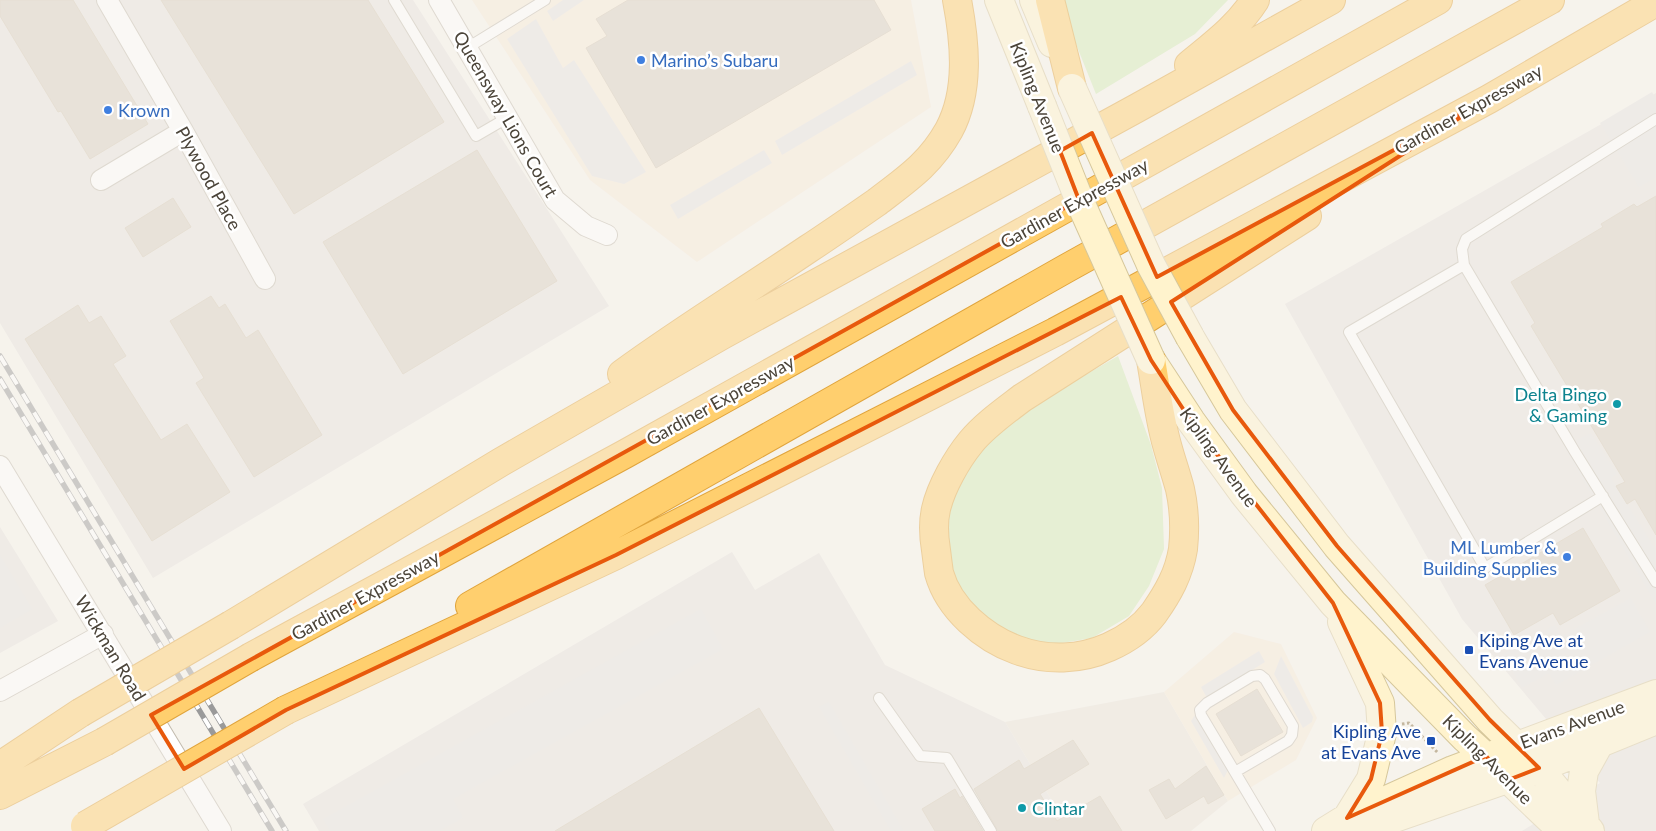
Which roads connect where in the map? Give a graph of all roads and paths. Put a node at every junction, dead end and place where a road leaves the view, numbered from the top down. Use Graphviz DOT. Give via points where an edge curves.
graph roads {
  1 [pos="107,0"];
  2 [pos="394,0"];
  3 [pos="438,0"];
  4 [pos="545,0"];
  5 [pos="957,0"];
  6 [pos="999,0"];
  7 [pos="1034,0"];
  8 [pos="1050,0"];
  9 [pos="1255,0"];
  10 [pos="1331,0"];
  11 [pos="1438,0"];
  12 [pos="1550,0"];
  13 [pos="1656,2"];
  14 [pos="467,48"];
  15 [pos="1072,88"];
  16 [pos="1489,99"];
  17 [pos="1137,108"];
  18 [pos="507,118"];
  19 [pos="1656,119"];
  20 [pos="183,131"];
  21 [pos="102,180"];
  22 [pos="607,235"];
  23 [pos="1464,265"];
  24 [pos="265,279"];
  25 [pos="1151,360"];
  26 [pos="501,462"];
  27 [pos="0,466"];
  28 [pos="1603,496"];
  29 [pos="1656,582"];
  30 [pos="1333,603"];
  31 [pos="103,634"];
  32 [pos="0,692"];
  33 [pos="1656,694"];
  34 [pos="879,698"];
  35 [pos="286,710"];
  36 [pos="1656,720"];
  37 [pos="1394,725"];
  38 [pos="1599,744"];
  39 [pos="1516,745"];
  40 [pos="1486,756"];
  41 [pos="1441,757"];
  42 [pos="0,766"];
  43 [pos="1539,768"];
  44 [pos="1235,772"];
  45 [pos="1508,780"];
  46 [pos="0,795"];
  47 [pos="1343,827"];
  48 [pos="1385,827"];
  49 [pos="81,828"];
  50 [pos="1579,829"];
  51 [pos="221,831"];
  52 [pos="991,831"];
  53 [pos="1270,831"];
  1 -- 20 [label="street, Plywood Place"];
  2 -- 18 [label="lane" via="476,136"];
  3 -- 14 [label="street, Queensway Lions Court"];
  4 -- 14 [label="lane"];
  5 -- 26 [label="highway" via="965,61 957,110 934,154 917,172 846,224 634,365"];
  6 -- 25 [label="main road, Kipling Avenue, bridge" via="1081,204"];
  7 -- 15 [label="main road, Kipling Avenue"];
  8 -- 15 [label="highway"];
  9 -- 17 [label="highway" via="1232,29"];
  10 -- 17 [label="highway"];
  11 -- 46 [label="highway, Gardiner Expressway, bridge" via="625,454 251,657 104,742"];
  12 -- 35 [label="highway, Gardiner Expressway" via="1041,282"];
  13 -- 16 [label="highway, Gardiner Expressway"];
  14 -- 18 [label="street, Queensway Lions Court"];
  15 -- 39 [label="main road, Kipling Avenue, bridge" via="1151,265 1233,410 1337,546 1490,720"];
  16 -- 25 [label="highway" via="1022,398 971,441 947,480 936,509 934,539 940,574 952,600 980,630 1002,645 1028,654 1058,658 1093,654 1123,641 1145,625 1177,576 1183,548 1180,490 1166,444"];
  16 -- 35 [label="highway, Gardiner Expressway" via="1055,332 616,555"];
  17 -- 26 [label="highway" via="722,335"];
  18 -- 22 [label="street, Queensway Lions Court" via="555,200 586,226"];
  19 -- 23 [label="lane" via="1466,239 1462,249"];
  20 -- 21 [label="street"];
  20 -- 24 [label="street, Plywood Place"];
  23 -- 28 [label="lane"];
  23 -- 28 [label="lane" via="1349,332 1485,568"];
  25 -- 30 [label="main road, Kipling Avenue" via="1244,494"];
  26 -- 42 [label="highway, bridge" via="80,713"];
  27 -- 31 [label="street, Wickman Road"];
  28 -- 29 [label="lane"];
  30 -- 40 [label="main road, Kipling Avenue"];
  30 -- 47 [label="main road" via="1380,702 1382,733 1371,779"];
  31 -- 32 [label="street"];
  31 -- 51 [label="street, Wickman Road"];
  33 -- 39 [label="main road, Evans Avenue"];
  34 -- 52 [label="lane" via="920,756 947,758"];
  35 -- 49 [label="highway, Gardiner Expressway, bridge"];
  36 -- 38 [label="main road, Evans Avenue"];
  37 -- 41 [label="path" via="1409,723"];
  38 -- 43 [label="main road, Evans Avenue"];
  38 -- 50 [label="main road" via="1584,771"];
  39 -- 40 [label="main road, Evans Avenue"];
  39 -- 43 [label="main road, Kipling Avenue"];
  40 -- 45 [label="main road, Kipling Avenue"];
  40 -- 47 [label="main road, Evans Avenue"];
  43 -- 45 [label="main road, Evans Avenue"];
  43 -- 50 [label="main road, Kipling Avenue"];
  44 -- 44 [label="lane" via="1288,741 1292,735 1293,726 1260,675 1252,676 1206,703 1200,710"];
  44 -- 53 [label="lane"];
  45 -- 48 [label="main road, Evans Avenue"];
  45 -- 50 [label="main road, Kipling Avenue"];
  47 -- 48 [label="main road, Evans Avenue"];
}
